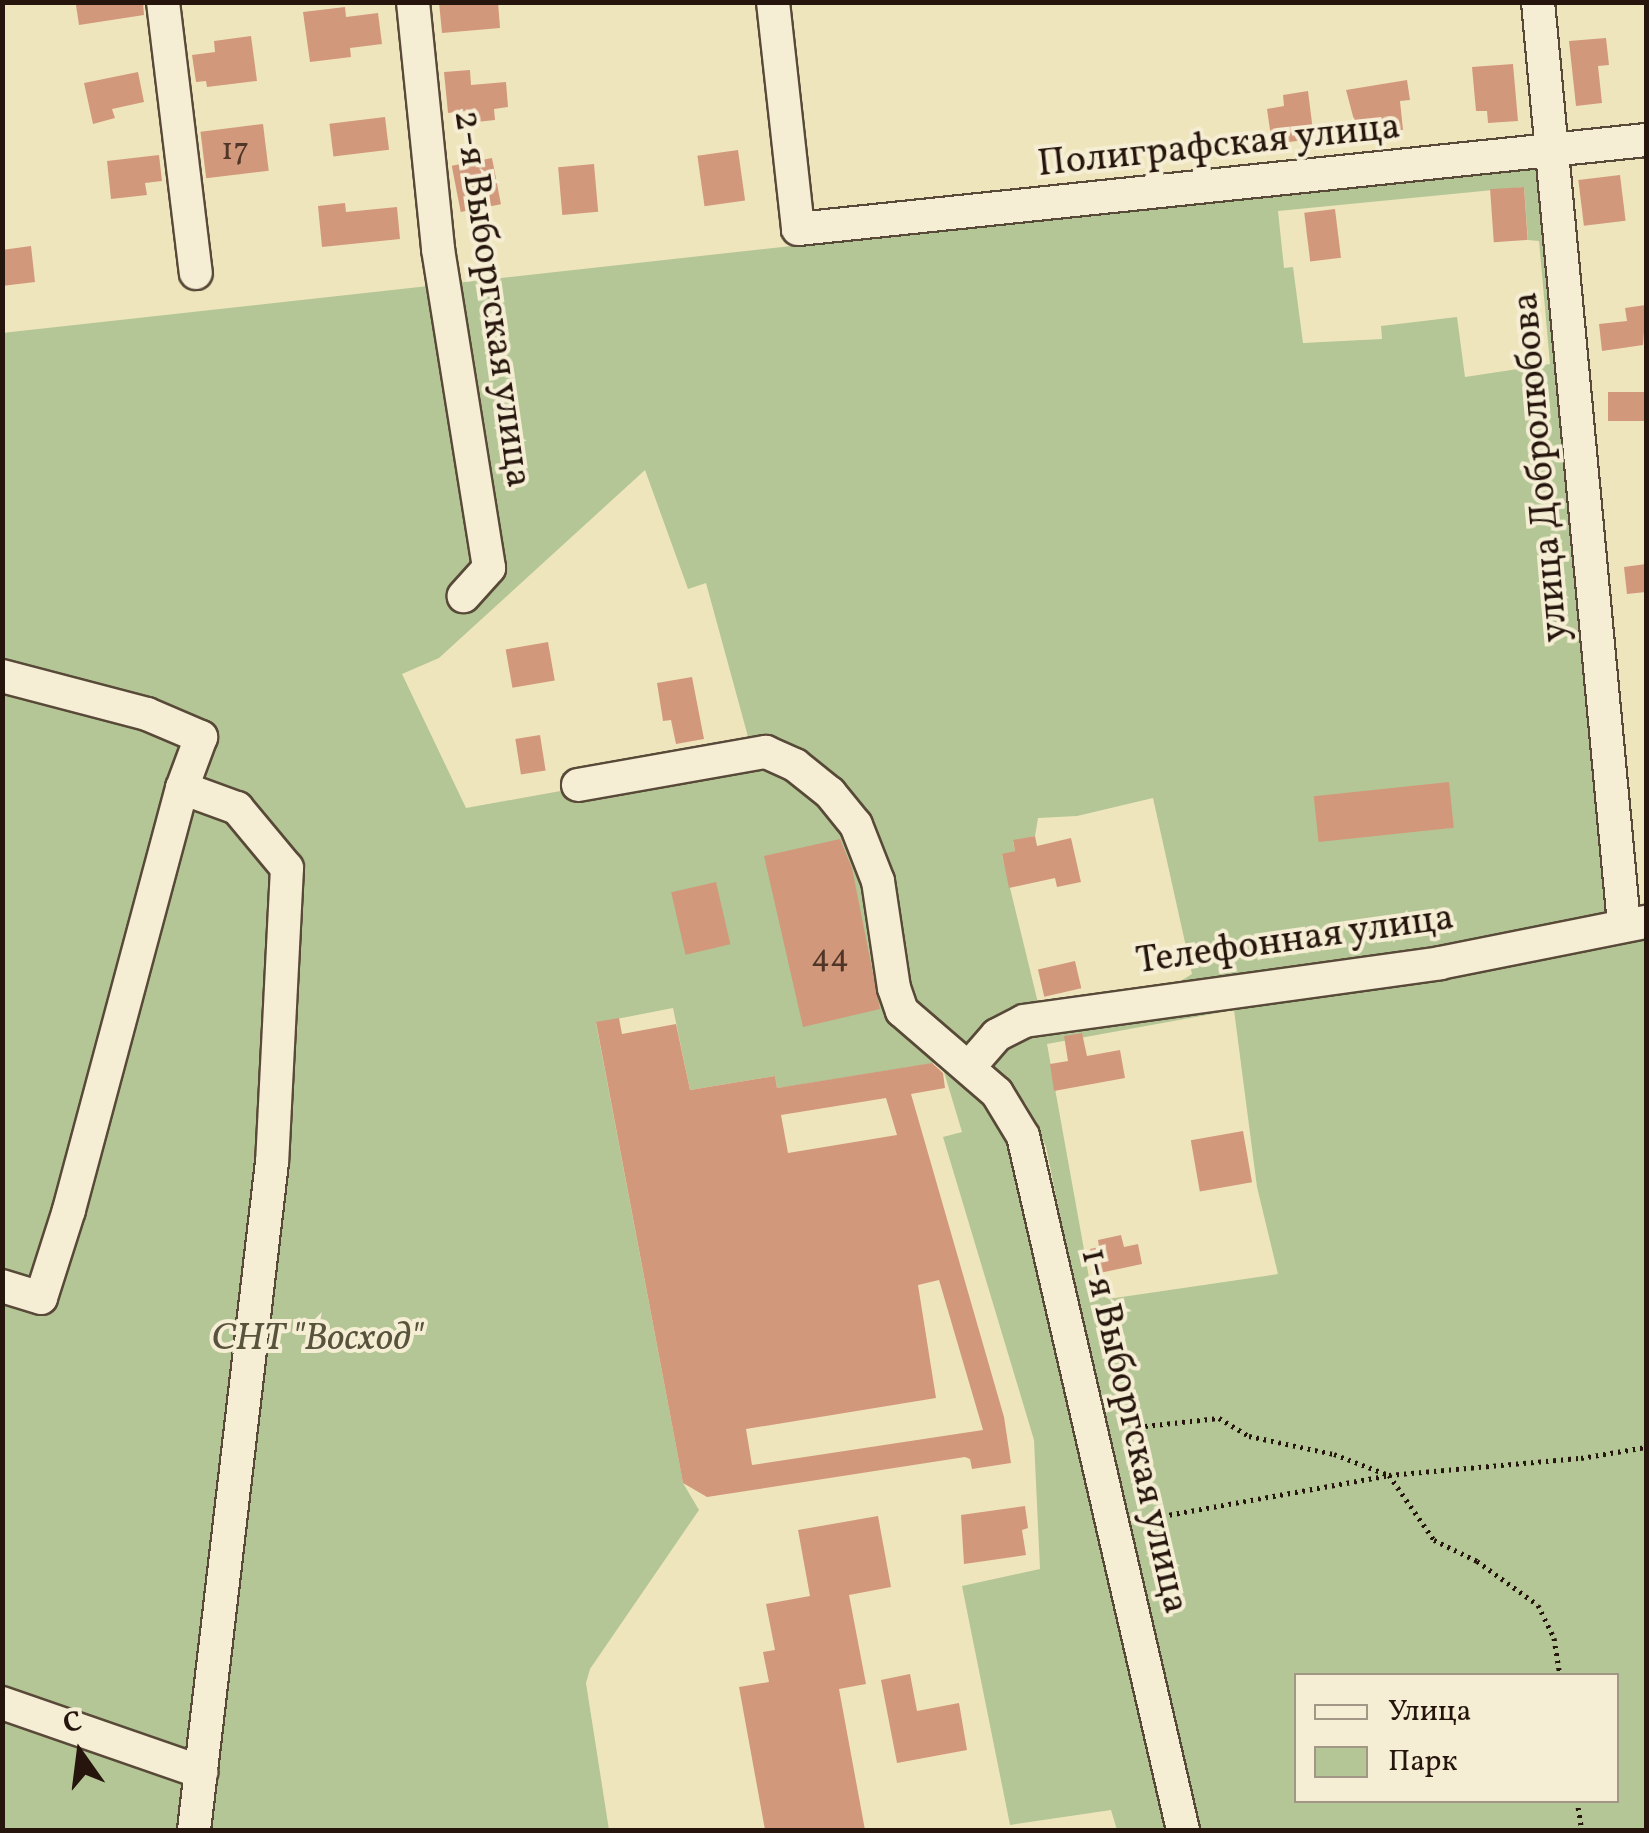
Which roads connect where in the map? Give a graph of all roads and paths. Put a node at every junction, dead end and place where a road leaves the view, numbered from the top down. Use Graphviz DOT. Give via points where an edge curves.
graph roads {
  1 [pos="163,2"];
  2 [pos="412,2"];
  3 [pos="773,2"];
  4 [pos="1538,2"];
  5 [pos="1646,140"];
  6 [pos="1553,153"];
  7 [pos="196,273"];
  8 [pos="464,596"];
  9 [pos="2,676"];
  10 [pos="578,785"];
  11 [pos="182,788"];
  12 [pos="1635,923"];
  13 [pos="970,1066"];
  14 [pos="2,1286"];
  15 [pos="1091,1421"];
  16 [pos="1646,1447"];
  17 [pos="1389,1475"];
  18 [pos="1112,1525"];
  19 [pos="1560,1673"];
  20 [pos="2,1703"];
  21 [pos="201,1772"];
  22 [pos="1578,1803"];
  23 [pos="194,1830"];
  24 [pos="1183,1830"];
  25 [pos="1582,1830"];
  1 -- 7 [label="street"];
  2 -- 8 [label="street, 2-я Выборгская улица" via="438,249 489,568"];
  3 -- 6 [label="street, Полиграфская улица" via="798,229"];
  4 -- 6 [label="street, улица Добролюбова"];
  5 -- 6 [label="street, Полиграфская улица"];
  6 -- 12 [label="street, улица Добролюбова"];
  9 -- 11 [label="street" via="147,714 202,737"];
  10 -- 13 [label="street, 1-я Выборгская улица" via="749,753 766,752 795,765 845,808 868,851 902,1011"];
  11 -- 14 [label="street" via="41,1298"];
  11 -- 21 [label="street" via="237,808 287,868 272,1162"];
  12 -- 13 [label="street, Телефонная улица" via="1440,963 1024,1021 997,1035"];
  13 -- 15 [label="street, 1-я Выборгская улица" via="1009,1106 1024,1136"];
  15 -- 17 [label="path" via="1144,1426 1220,1418 1249,1436 1334,1454"];
  15 -- 18 [label="street, 1-я Выборгская улица"];
  16 -- 17 [label="path"];
  17 -- 18 [label="path"];
  17 -- 19 [label="path" via="1434,1540 1538,1605 1554,1638"];
  18 -- 24 [label="street, 1-я Выборгская улица"];
  20 -- 21 [label="street"];
  21 -- 23 [label="street"];
  22 -- 25 [label="path"];
}
